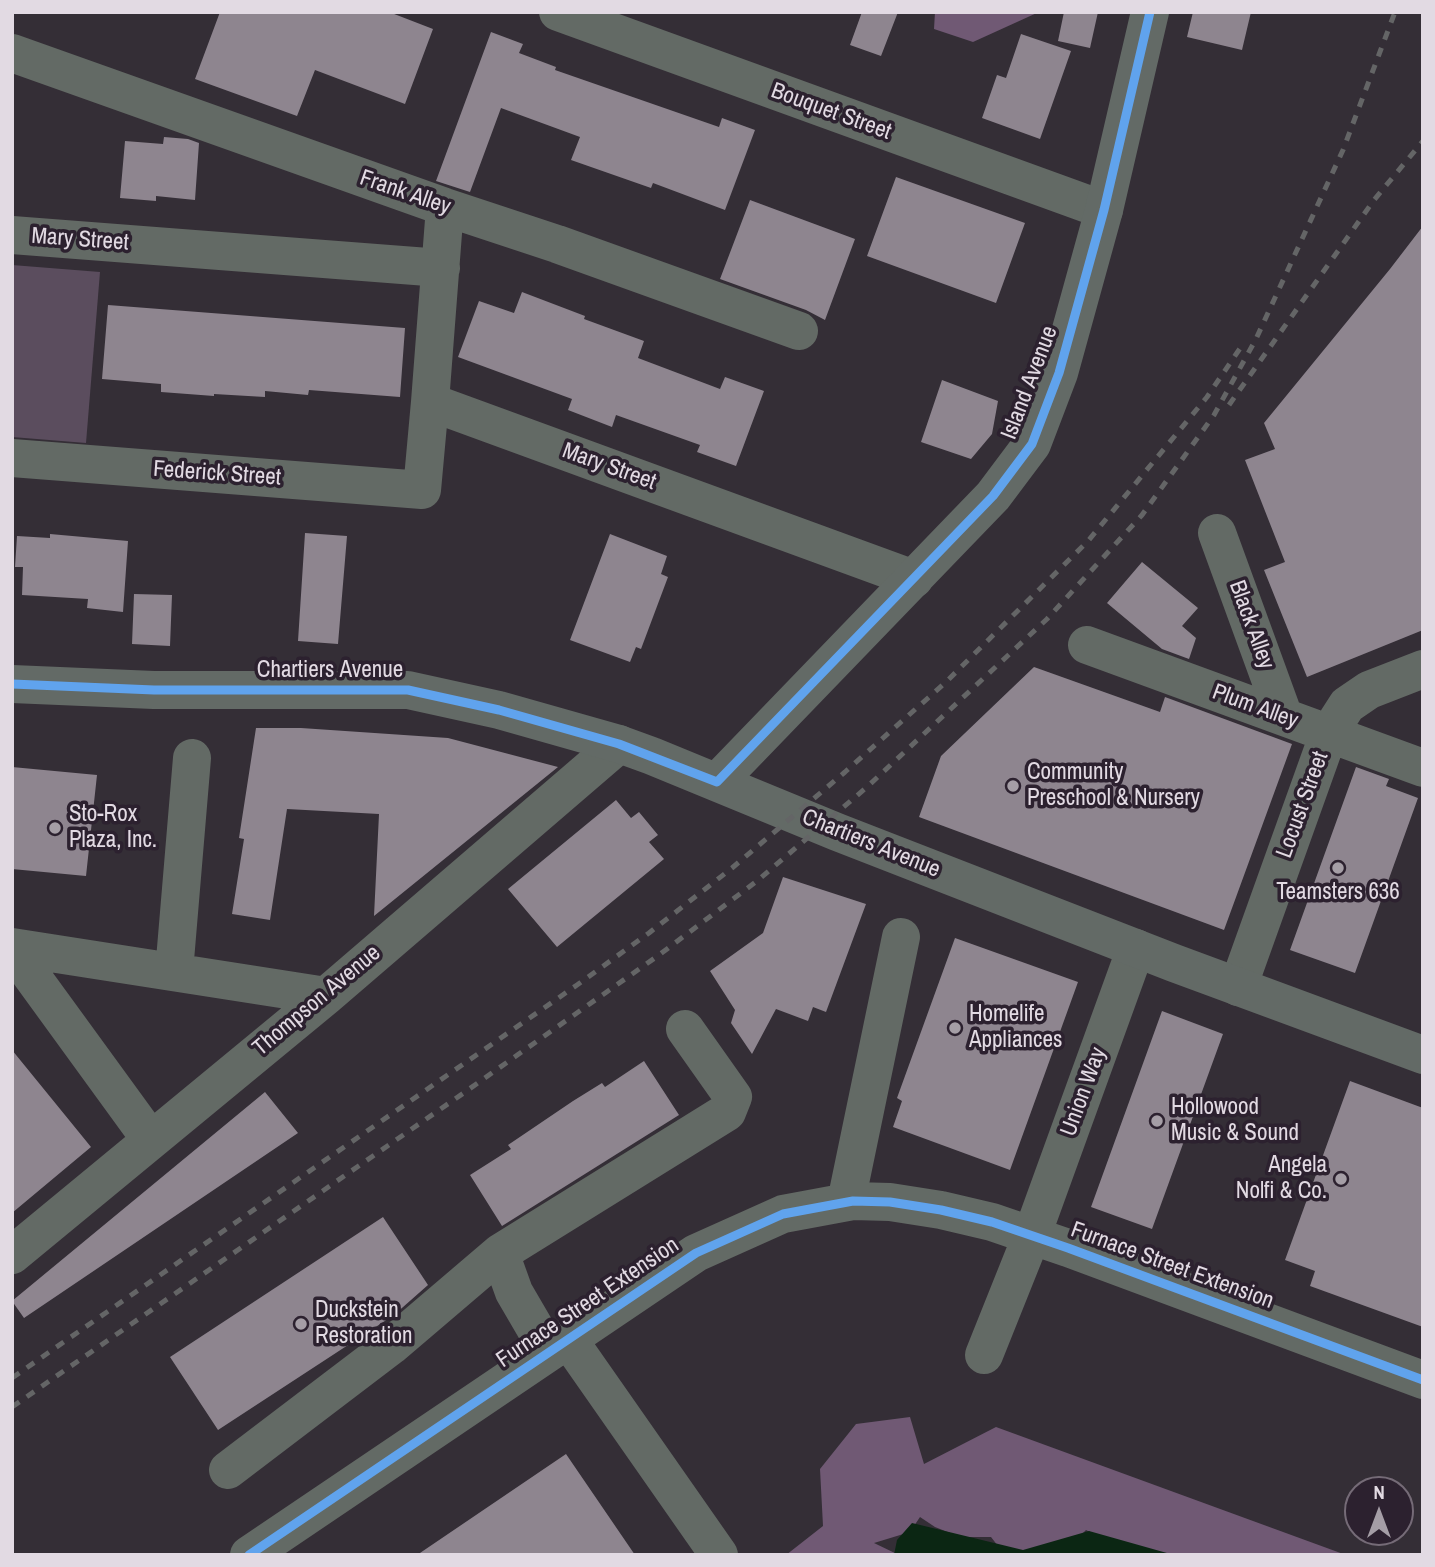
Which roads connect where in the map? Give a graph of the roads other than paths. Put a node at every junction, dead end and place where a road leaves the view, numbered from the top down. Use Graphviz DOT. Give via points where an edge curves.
graph roads {
  1 [pos="558,12"];
  2 [pos="1150,12"];
  3 [pos="12,54"];
  4 [pos="445,207"];
  5 [pos="1104,210"];
  6 [pos="12,235"];
  7 [pos="441,268"];
  8 [pos="799,331"];
  9 [pos="430,401"];
  10 [pos="12,458"];
  11 [pos="1217,533"];
  12 [pos="914,579"];
  13 [pos="1087,645"];
  14 [pos="1423,669"];
  15 [pos="12,684"];
  16 [pos="1284,717"];
  17 [pos="1328,733"];
  18 [pos="619,744"];
  19 [pos="192,758"];
  20 [pos="1423,768"];
  21 [pos="717,782"];
  22 [pos="901,936"];
  23 [pos="12,948"];
  24 [pos="1136,948"];
  25 [pos="174,972"];
  26 [pos="1238,988"];
  27 [pos="326,996"];
  28 [pos="685,1029"];
  29 [pos="1423,1055"];
  30 [pos="151,1140"];
  31 [pos="846,1202"];
  32 [pos="1032,1235"];
  33 [pos="500,1253"];
  34 [pos="12,1255"];
  35 [pos="559,1345"];
  36 [pos="984,1355"];
  37 [pos="1423,1380"];
  38 [pos="229,1470"];
  39 [pos="294,1542"];
  40 [pos="249,1555"];
  41 [pos="719,1555"];
  1 -- 5 [label="street, Bouquet Street"];
  2 -- 5 [label="main road, Island Avenue"];
  3 -- 4 [label="street, Frank Alley"];
  4 -- 7 [label="street"];
  4 -- 8 [label="street, Frank Alley"];
  5 -- 12 [label="main road, Island Avenue" via="1059,373 1032,444 993,496"];
  6 -- 7 [label="street, Mary Street"];
  7 -- 9 [label="street"];
  9 -- 10 [label="street, Federick Street" via="422,490"];
  9 -- 12 [label="street, Mary Street"];
  11 -- 16 [label="street, Black Alley"];
  12 -- 21 [label="main road, Island Avenue"];
  13 -- 16 [label="street, Plum Alley"];
  14 -- 17 [label="street, Locust Street" via="1369,690 1348,705"];
  15 -- 18 [label="main road, Chartiers Avenue" via="155,690 408,690"];
  16 -- 17 [label="street, Plum Alley"];
  17 -- 20 [label="street, Plum Alley"];
  17 -- 26 [label="street, Locust Street"];
  18 -- 21 [label="main road, Chartiers Avenue"];
  18 -- 27 [label="street, Thompson Avenue"];
  19 -- 25 [label="street"];
  21 -- 24 [label="main road, Chartiers Avenue"];
  22 -- 31 [label="street"];
  23 -- 25 [label="street"];
  23 -- 30 [label="street"];
  24 -- 26 [label="main road, Chartiers Avenue"];
  24 -- 32 [label="street, Union Way"];
  25 -- 27 [label="street"];
  26 -- 29 [label="main road, Chartiers Avenue"];
  27 -- 30 [label="street, Thompson Avenue"];
  28 -- 33 [label="street" via="733,1097 727,1112"];
  30 -- 34 [label="street, Thompson Avenue"];
  31 -- 32 [label="street, Furnace Street Extension" via="890,1202 941,1210"];
  31 -- 35 [label="street, Furnace Street Extension" via="783,1214 696,1253"];
  32 -- 36 [label="street, Union Way"];
  32 -- 37 [label="street, Furnace Street Extension"];
  33 -- 35 [label="street" via="514,1292"];
  33 -- 38 [label="street" via="391,1346"];
  35 -- 39 [label="street, Furnace Street Extension"];
  35 -- 41 [label="street"];
  39 -- 40 [label="street, Furnace Street Extension"];
}
